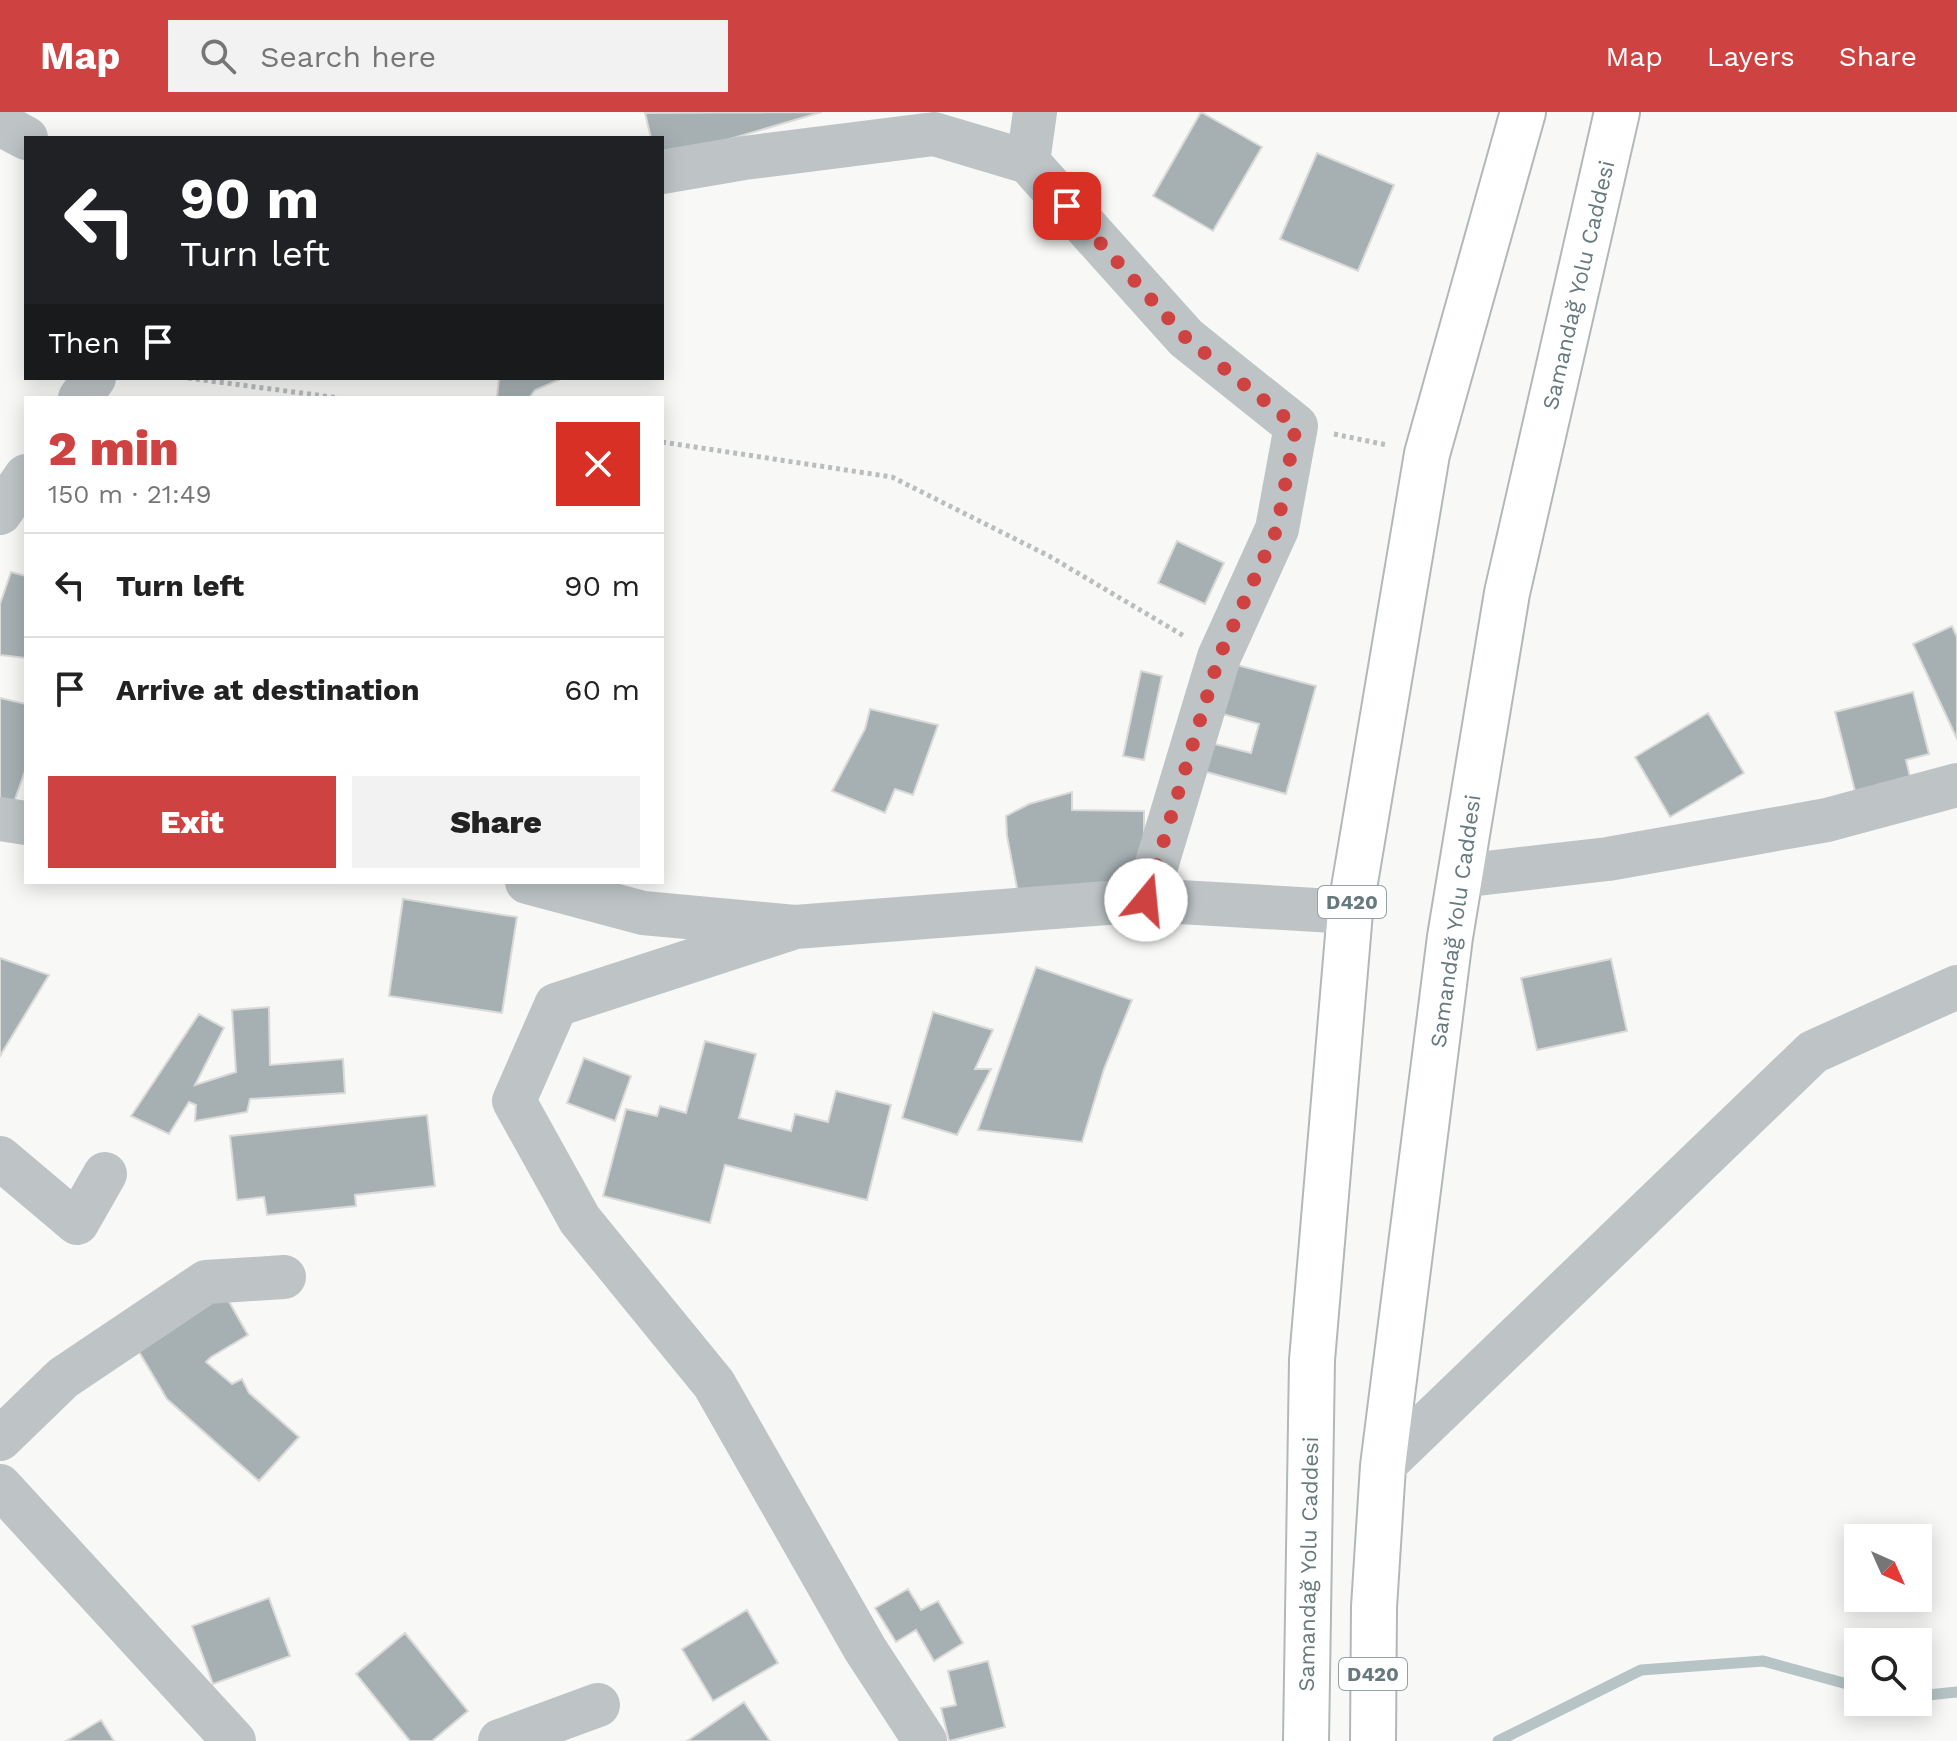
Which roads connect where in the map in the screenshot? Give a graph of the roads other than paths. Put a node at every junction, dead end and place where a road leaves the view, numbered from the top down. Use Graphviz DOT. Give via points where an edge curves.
graph roads {
  1 [pos="1035,112"];
  2 [pos="1523,112"];
  3 [pos="1617,112"];
  4 [pos="0,124"];
  5 [pos="24,137"];
  6 [pos="1028,162"];
  7 [pos="664,172"];
  8 [pos="24,479"];
  9 [pos="0,513"];
  10 [pos="1957,785"];
  11 [pos="0,819"];
  12 [pos="24,823"];
  13 [pos="1460,876"];
  14 [pos="534,884"];
  15 [pos="1146,900"];
  16 [pos="1350,912"];
  17 [pos="795,927"];
  18 [pos="1957,987"];
  19 [pos="0,1158"];
  20 [pos="105,1174"];
  21 [pos="284,1277"];
  22 [pos="0,1439"];
  23 [pos="1383,1466"];
  24 [pos="0,1486"];
  25 [pos="598,1705"];
  26 [pos="1306,1725"];
  27 [pos="234,1741"];
  28 [pos="500,1741"];
  29 [pos="925,1741"];
  30 [pos="1373,1741"];
  1 -- 6 [label="street"];
  2 -- 16 [label="highway, Samandağ Yolu Caddesi / D420" via="1427,454"];
  3 -- 13 [label="highway, Samandağ Yolu Caddesi / D420" via="1507,593"];
  4 -- 5 [label="street"];
  6 -- 7 [label="street" via="934,134"];
  6 -- 15 [label="street" via="1186,338 1296,426 1277,529 1219,657"];
  8 -- 9 [label="street"];
  10 -- 13 [label="street" via="1827,820 1608,859"];
  11 -- 12 [label="street"];
  13 -- 23 [label="highway, Samandağ Yolu Caddesi / D420"];
  14 -- 17 [label="street" via="643,913"];
  15 -- 16 [label="street"];
  15 -- 17 [label="street"];
  16 -- 26 [label="highway, Samandağ Yolu Caddesi / D420" via="1312,1360"];
  17 -- 29 [label="street" via="556,1005 514,1101 580,1220 714,1384 865,1649"];
  18 -- 23 [label="street" via="1813,1052"];
  19 -- 20 [label="street" via="77,1223"];
  21 -- 22 [label="street" via="206,1282 63,1378"];
  23 -- 30 [label="highway, Samandağ Yolu Caddesi / D420"];
  24 -- 27 [label="street"];
  25 -- 28 [label="street"];
}
